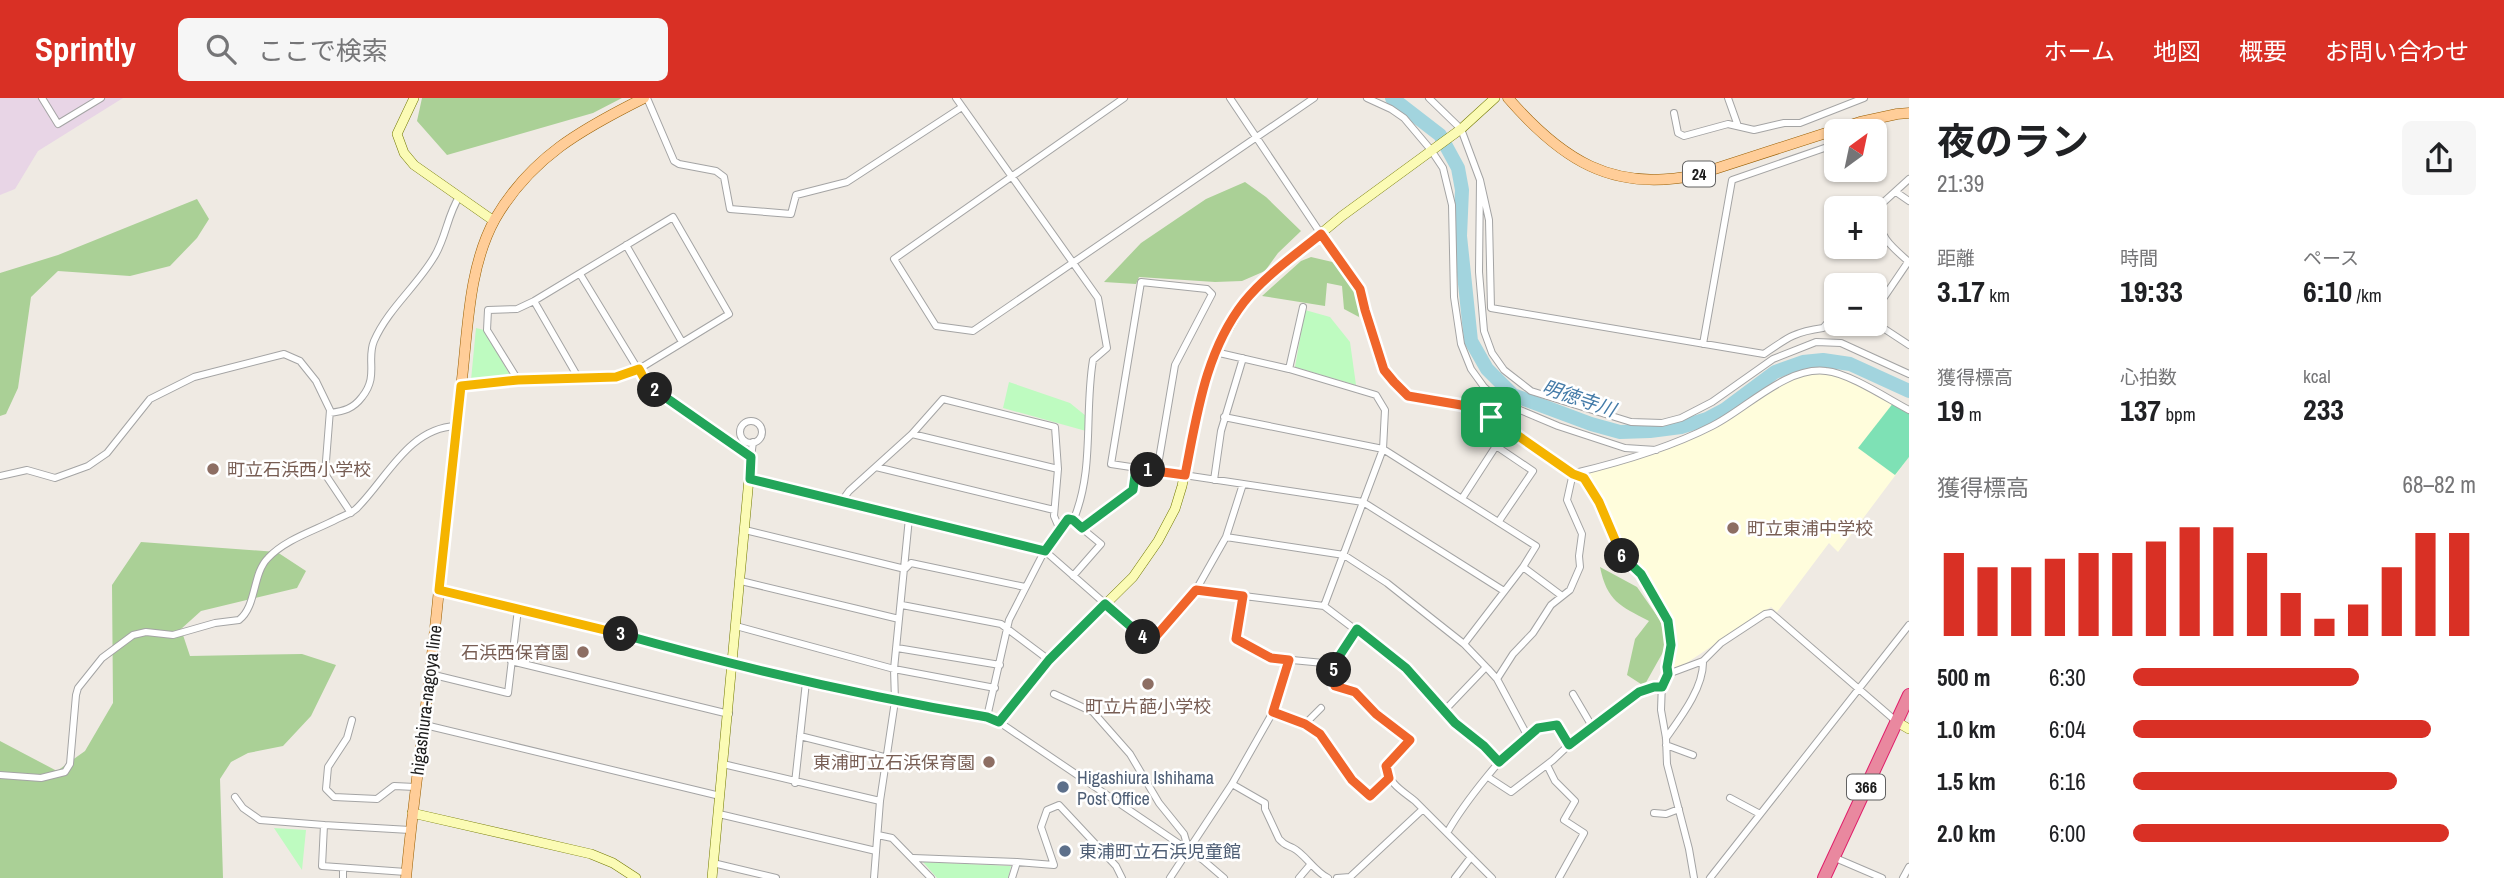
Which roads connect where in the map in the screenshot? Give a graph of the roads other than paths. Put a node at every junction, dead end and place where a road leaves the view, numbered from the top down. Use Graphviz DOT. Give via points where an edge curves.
graph roads {
  1 [pos="42,98"];
  2 [pos="101,98"];
  3 [pos="414,98"];
  4 [pos="645,98"];
  5 [pos="956,98"];
  6 [pos="1124,98"];
  7 [pos="1230,98"];
  8 [pos="1314,98"];
  9 [pos="1367,98"];
  10 [pos="1429,98"];
  11 [pos="1495,98"];
  12 [pos="1508,98"];
  13 [pos="1728,98"];
  14 [pos="1864,98"];
  15 [pos="962,107"];
  16 [pos="1674,113"];
  17 [pos="1909,113"];
  18 [pos="1878,119"];
  19 [pos="1738,126"];
  20 [pos="1461,129"];
  21 [pos="1824,134"];
  22 [pos="1258,137"];
  23 [pos="1824,148"];
  24 [pos="1431,150"];
  25 [pos="1013,177"];
  26 [pos="1909,179"];
  27 [pos="1480,180"];
  28 [pos="1896,192"];
  29 [pos="459,197"];
  30 [pos="1909,201"];
  31 [pos="494,221"];
  32 [pos="1321,234"];
  33 [pos="626,245"];
  34 [pos="1909,262"];
  35 [pos="1073,263"];
  36 [pos="580,274"];
  37 [pos="1887,292"];
  38 [pos="534,301"];
  39 [pos="1303,307"];
  40 [pos="1824,327"];
  41 [pos="1887,331"];
  42 [pos="682,342"];
  43 [pos="1703,344"];
  44 [pos="1909,345"];
  45 [pos="1215,352"];
  46 [pos="1243,358"];
  47 [pos="639,369"];
  48 [pos="1289,369"];
  49 [pos="1909,374"];
  50 [pos="579,379"];
  51 [pos="518,380"];
  52 [pos="461,386"];
  53 [pos="1501,402"];
  54 [pos="1909,410"];
  55 [pos="330,413"];
  56 [pos="1224,417"];
  57 [pos="1491,417"];
  58 [pos="456,426"];
  59 [pos="912,434"];
  60 [pos="752,442"];
  61 [pos="1383,449"];
  62 [pos="1656,450"];
  63 [pos="751,457"];
  64 [pos="876,467"];
  65 [pos="1136,468"];
  66 [pos="1058,469"];
  67 [pos="1157,471"];
  68 [pos="1573,474"];
  69 [pos="1185,475"];
  70 [pos="0,476"];
  71 [pos="750,479"];
  72 [pos="1214,480"];
  73 [pos="1243,484"];
  74 [pos="1463,498"];
  75 [pos="841,502"];
  76 [pos="1363,502"];
  77 [pos="1054,510"];
  78 [pos="351,513"];
  79 [pos="909,518"];
  80 [pos="1073,520"];
  81 [pos="1499,521"];
  82 [pos="1082,528"];
  83 [pos="745,530"];
  84 [pos="1059,530"];
  85 [pos="1226,537"];
  86 [pos="1045,551"];
  87 [pos="1344,555"];
  88 [pos="1523,567"];
  89 [pos="905,569"];
  90 [pos="1073,576"];
  91 [pos="741,581"];
  92 [pos="1026,587"];
  93 [pos="439,590"];
  94 [pos="1196,590"];
  95 [pos="1504,591"];
  96 [pos="1243,596"];
  97 [pos="1562,596"];
  98 [pos="1105,604"];
  99 [pos="902,605"];
  100 [pos="1324,606"];
  101 [pos="517,609"];
  102 [pos="899,619"];
  103 [pos="1909,625"];
  104 [pos="736,626"];
  105 [pos="1007,627"];
  106 [pos="1357,629"];
  107 [pos="1464,644"];
  108 [pos="897,648"];
  109 [pos="1049,660"];
  110 [pos="1289,660"];
  111 [pos="512,661"];
  112 [pos="1703,661"];
  113 [pos="1334,664"];
  114 [pos="1000,665"];
  115 [pos="732,666"];
  116 [pos="1486,667"];
  117 [pos="894,669"];
  118 [pos="430,674"];
  119 [pos="1668,674"];
  120 [pos="1497,680"];
  121 [pos="806,682"];
  122 [pos="1662,687"];
  123 [pos="995,688"];
  124 [pos="1858,690"];
  125 [pos="1054,694"];
  126 [pos="1573,694"];
  127 [pos="1909,695"];
  128 [pos="895,701"];
  129 [pos="1321,708"];
  130 [pos="1446,710"];
  131 [pos="1273,712"];
  132 [pos="729,714"];
  133 [pos="987,717"];
  134 [pos="352,720"];
  135 [pos="999,722"];
  136 [pos="1896,722"];
  137 [pos="1305,724"];
  138 [pos="425,725"];
  139 [pos="1593,727"];
  140 [pos="1909,729"];
  141 [pos="1527,735"];
  142 [pos="800,736"];
  143 [pos="1666,741"];
  144 [pos="1569,745"];
  145 [pos="1693,755"];
  146 [pos="887,758"];
  147 [pos="1499,762"];
  148 [pos="723,764"];
  149 [pos="1547,765"];
  150 [pos="0,775"];
  151 [pos="1488,777"];
  152 [pos="1389,778"];
  153 [pos="795,783"];
  154 [pos="1232,784"];
  155 [pos="415,787"];
  156 [pos="720,796"];
  157 [pos="235,797"];
  158 [pos="1730,798"];
  159 [pos="880,802"];
  160 [pos="1679,809"];
  161 [pos="1423,810"];
  162 [pos="412,813"];
  163 [pos="1654,813"];
  164 [pos="719,814"];
  165 [pos="1760,814"];
  166 [pos="324,825"];
  167 [pos="410,830"];
  168 [pos="1447,833"];
  169 [pos="878,835"];
  170 [pos="876,851"];
  171 [pos="1189,851"];
  172 [pos="1833,857"];
  173 [pos="913,858"];
  174 [pos="1471,858"];
  175 [pos="1017,862"];
  176 [pos="713,863"];
  177 [pos="1310,865"];
  178 [pos="343,867"];
  179 [pos="1909,867"];
  180 [pos="406,875"];
  181 [pos="343,878"];
  182 [pos="636,878"];
  183 [pos="712,878"];
  184 [pos="776,878"];
  185 [pos="874,878"];
  186 [pos="931,878"];
  187 [pos="1012,878"];
  188 [pos="1122,878"];
  189 [pos="1170,878"];
  190 [pos="1224,878"];
  191 [pos="1299,878"];
  192 [pos="1328,878"];
  193 [pos="1337,878"];
  194 [pos="1454,878"];
  195 [pos="1492,878"];
  196 [pos="1559,878"];
  197 [pos="1694,878"];
  198 [pos="1710,878"];
  199 [pos="1824,878"];
  200 [pos="1882,878"];
  201 [pos="1903,878"];
  1 -- 2 [label="street" via="58,124"];
  3 -- 29 [label="street" via="397,134 404,153"];
  4 -- 15 [label="street" via="674,161 716,171 723,177 730,209 792,214 796,195 847,182"];
  4 -- 31 [label="main road, higashiura-nagoya line" via="580,131 546,156"];
  5 -- 15 [label="street"];
  6 -- 25 [label="street"];
  7 -- 22 [label="street"];
  8 -- 22 [label="street"];
  9 -- 24 [label="street" via="1404,118"];
  10 -- 20 [label="street"];
  11 -- 20 [label="street"];
  12 -- 21 [label="main road, 24" via="1546,139 1585,165 1653,180 1727,167"];
  13 -- 19 [label="street"];
  14 -- 19 [label="street" via="1800,123 1754,130"];
  15 -- 25 [label="street"];
  16 -- 19 [label="street" via="1678,133 1684,136 1728,124"];
  17 -- 18 [label="main road, 24"];
  20 -- 24 [label="street"];
  20 -- 27 [label="street"];
  22 -- 32 [label="street"];
  22 -- 35 [label="street"];
  23 -- 43 [label="street" via="1732,180"];
  24 -- 32 [label="street"];
  24 -- 53 [label="street" via="1443,168 1452,205 1453,288 1461,344 1484,387"];
  25 -- 35 [label="street"];
  25 -- 35 [label="street" via="894,259 936,326 973,331"];
  26 -- 28 [label="street"];
  27 -- 43 [label="street" via="1489,220 1491,308"];
  27 -- 49 [label="street" via="1484,331 1504,370 1531,391 1631,422 1662,423 1712,402 1773,359 1816,342 1841,343"];
  28 -- 30 [label="street"];
  28 -- 34 [label="street" via="1876,209 1879,226 1886,242"];
  29 -- 31 [label="street"];
  29 -- 55 [label="street" via="436,254 386,318 372,344 372,382 349,410"];
  31 -- 52 [label="main road, higashiura-nagoya line" via="472,292"];
  32 -- 45 [label="street" via="1244,302"];
  32 -- 57 [label="street" via="1360,289 1384,370 1394,382 1408,396 1461,405"];
  33 -- 36 [label="street"];
  33 -- 42 [label="street"];
  33 -- 42 [label="street" via="673,217 729,314"];
  34 -- 37 [label="street"];
  35 -- 80 [label="street" via="1098,299 1107,348 1093,360 1083,498"];
  36 -- 38 [label="street"];
  36 -- 47 [label="street"];
  38 -- 50 [label="street"];
  38 -- 51 [label="street" via="517,309 488,310 487,330"];
  39 -- 48 [label="street"];
  40 -- 43 [label="street" via="1793,334 1764,354"];
  41 -- 44 [label="street"];
  42 -- 47 [label="street"];
  45 -- 46 [label="street"];
  45 -- 69 [label="street" via="1204,382"];
  46 -- 48 [label="street"];
  46 -- 56 [label="street"];
  47 -- 50 [label="street" via="616,377"];
  47 -- 63 [label="street" via="647,384"];
  48 -- 61 [label="street" via="1376,395 1385,410"];
  50 -- 51 [label="street"];
  51 -- 52 [label="street"];
  52 -- 58 [label="main road, higashiura-nagoya line"];
  53 -- 57 [label="street"];
  53 -- 62 [label="street" via="1625,448"];
  54 -- 62 [label="street" via="1826,370 1779,383 1714,425"];
  55 -- 70 [label="street" via="316,381 300,361 284,354 194,377 150,399 107,453 88,466 55,478 27,470"];
  55 -- 78 [label="street" via="325,474"];
  56 -- 61 [label="street"];
  56 -- 72 [label="street"];
  57 -- 68 [label="street"];
  58 -- 78 [label="street" via="422,437"];
  58 -- 93 [label="main road, higashiura-nagoya line"];
  59 -- 64 [label="street"];
  59 -- 66 [label="street"];
  59 -- 66 [label="street" via="943,399 956,402 1055,426"];
  60 -- 63 [label="street"];
  61 -- 74 [label="street"];
  61 -- 76 [label="street"];
  62 -- 68 [label="street"];
  63 -- 71 [label="street"];
  64 -- 75 [label="street"];
  64 -- 77 [label="street"];
  65 -- 67 [label="street"];
  65 -- 67 [label="street" via="1111,464 1141,282 1207,289 1212,294 1175,365"];
  65 -- 82 [label="street" via="1133,490"];
  66 -- 77 [label="street"];
  67 -- 69 [label="street"];
  68 -- 97 [label="street" via="1567,500 1582,534 1580,567 1570,590"];
  68 -- 119 [label="street" via="1584,478 1623,558 1641,574 1668,621"];
  69 -- 72 [label="street"];
  69 -- 98 [label="street" via="1175,509 1158,541 1133,577"];
  71 -- 75 [label="street"];
  71 -- 83 [label="street"];
  72 -- 73 [label="street"];
  73 -- 76 [label="street"];
  73 -- 85 [label="street"];
  74 -- 81 [label="street"];
  74 -- 81 [label="street" via="1496,446 1533,471"];
  75 -- 79 [label="street"];
  76 -- 87 [label="street"];
  76 -- 95 [label="street"];
  77 -- 84 [label="street"];
  78 -- 150 [label="street" via="269,556 239,620 173,635 133,635 102,658 78,688 70,764 65,772 41,778"];
  79 -- 86 [label="street"];
  79 -- 89 [label="street"];
  80 -- 82 [label="street"];
  80 -- 84 [label="street" via="1068,519"];
  81 -- 88 [label="street" via="1536,545"];
  82 -- 90 [label="street" via="1101,544"];
  83 -- 89 [label="street"];
  83 -- 91 [label="street"];
  84 -- 86 [label="street"];
  85 -- 87 [label="street"];
  85 -- 94 [label="street"];
  86 -- 90 [label="street"];
  86 -- 92 [label="street"];
  87 -- 100 [label="street"];
  87 -- 107 [label="street"];
  88 -- 95 [label="street"];
  88 -- 97 [label="street"];
  89 -- 92 [label="street" via="911,563"];
  89 -- 99 [label="street"];
  90 -- 98 [label="street"];
  91 -- 102 [label="street"];
  91 -- 104 [label="street"];
  92 -- 105 [label="street"];
  93 -- 101 [label="street"];
  93 -- 118 [label="main road, higashiura-nagoya line"];
  94 -- 96 [label="street"];
  94 -- 98 [label="street" via="1150,643"];
  95 -- 107 [label="street"];
  96 -- 100 [label="street"];
  96 -- 110 [label="street" via="1236,639 1271,658"];
  97 -- 120 [label="street"];
  98 -- 109 [label="street"];
  99 -- 102 [label="street"];
  99 -- 105 [label="street"];
  100 -- 106 [label="street"];
  101 -- 111 [label="street"];
  101 -- 115 [label="street"];
  102 -- 108 [label="street"];
  103 -- 124 [label="street"];
  104 -- 115 [label="street"];
  104 -- 117 [label="street"];
  105 -- 109 [label="street"];
  105 -- 114 [label="street"];
  106 -- 113 [label="street"];
  106 -- 130 [label="street" via="1406,668"];
  107 -- 116 [label="street"];
  108 -- 114 [label="street"];
  108 -- 117 [label="street"];
  109 -- 135 [label="street"];
  110 -- 113 [label="street"];
  110 -- 131 [label="street"];
  111 -- 118 [label="street" via="508,693"];
  111 -- 132 [label="street"];
  112 -- 119 [label="street"];
  112 -- 124 [label="street" via="1721,643 1771,613"];
  112 -- 143 [label="street" via="1693,694"];
  113 -- 152 [label="street" via="1335,686 1355,692 1410,740 1386,766"];
  114 -- 123 [label="street"];
  115 -- 121 [label="street"];
  115 -- 132 [label="street"];
  116 -- 120 [label="street"];
  116 -- 130 [label="street"];
  117 -- 123 [label="street"];
  117 -- 128 [label="street"];
  118 -- 138 [label="main road, higashiura-nagoya line"];
  119 -- 122 [label="street"];
  120 -- 141 [label="street"];
  121 -- 128 [label="street"];
  121 -- 142 [label="street"];
  122 -- 139 [label="street" via="1639,692"];
  122 -- 143 [label="street"];
  123 -- 133 [label="street"];
  124 -- 136 [label="street"];
  124 -- 165 [label="street"];
  125 -- 171 [label="street" via="1093,712 1130,754 1184,834"];
  126 -- 139 [label="street"];
  127 -- 136 [label="highway, 366"];
  128 -- 133 [label="street"];
  128 -- 146 [label="street"];
  129 -- 137 [label="street"];
  130 -- 147 [label="street"];
  131 -- 137 [label="street"];
  131 -- 154 [label="street"];
  132 -- 148 [label="street"];
  133 -- 135 [label="street"];
  134 -- 155 [label="street" via="347,738 328,767 326,789 330,794 377,799 394,786"];
  135 -- 171 [label="street"];
  136 -- 140 [label="street"];
  136 -- 172 [label="highway, 366"];
  137 -- 152 [label="street" via="1320,734 1352,780 1370,796"];
  138 -- 155 [label="main road, higashiura-nagoya line"];
  138 -- 156 [label="street"];
  139 -- 144 [label="street"];
  141 -- 144 [label="street" via="1557,725"];
  141 -- 147 [label="street"];
  142 -- 146 [label="street"];
  142 -- 153 [label="street"];
  143 -- 145 [label="street"];
  143 -- 160 [label="street"];
  144 -- 149 [label="street"];
  146 -- 159 [label="street"];
  147 -- 151 [label="street"];
  148 -- 153 [label="street"];
  148 -- 156 [label="street"];
  149 -- 151 [label="street" via="1511,792"];
  149 -- 196 [label="street" via="1555,782 1575,801 1564,820 1584,833"];
  151 -- 168 [label="street"];
  152 -- 161 [label="street"];
  153 -- 159 [label="street"];
  154 -- 171 [label="street"];
  154 -- 177 [label="street" via="1265,803 1279,839"];
  155 -- 162 [label="main road, higashiura-nagoya line"];
  156 -- 164 [label="street"];
  157 -- 166 [label="street" via="260,820"];
  158 -- 165 [label="street"];
  159 -- 169 [label="street"];
  160 -- 163 [label="street"];
  160 -- 197 [label="street"];
  161 -- 168 [label="street"];
  161 -- 193 [label="street" via="1350,877"];
  162 -- 167 [label="main road, higashiura-nagoya line"];
  162 -- 182 [label="street" via="591,854"];
  164 -- 170 [label="street"];
  164 -- 176 [label="street"];
  165 -- 198 [label="street"];
  166 -- 167 [label="street"];
  166 -- 178 [label="street" via="322,866"];
  167 -- 180 [label="main road, higashiura-nagoya line"];
  168 -- 174 [label="street"];
  169 -- 170 [label="street"];
  169 -- 173 [label="street" via="892,838"];
  170 -- 185 [label="street"];
  171 -- 189 [label="street"];
  171 -- 190 [label="street"];
  172 -- 199 [label="highway, 366"];
  172 -- 200 [label="street"];
  173 -- 175 [label="street"];
  173 -- 186 [label="street"];
  174 -- 194 [label="street"];
  174 -- 195 [label="street"];
  175 -- 187 [label="street"];
  175 -- 188 [label="street" via="1054,865 1041,827 1047,810 1059,805"];
  176 -- 183 [label="street"];
  176 -- 184 [label="street"];
  177 -- 191 [label="street"];
  177 -- 192 [label="street"];
  178 -- 180 [label="street"];
  178 -- 181 [label="street"];
  179 -- 201 [label="street"];
}
